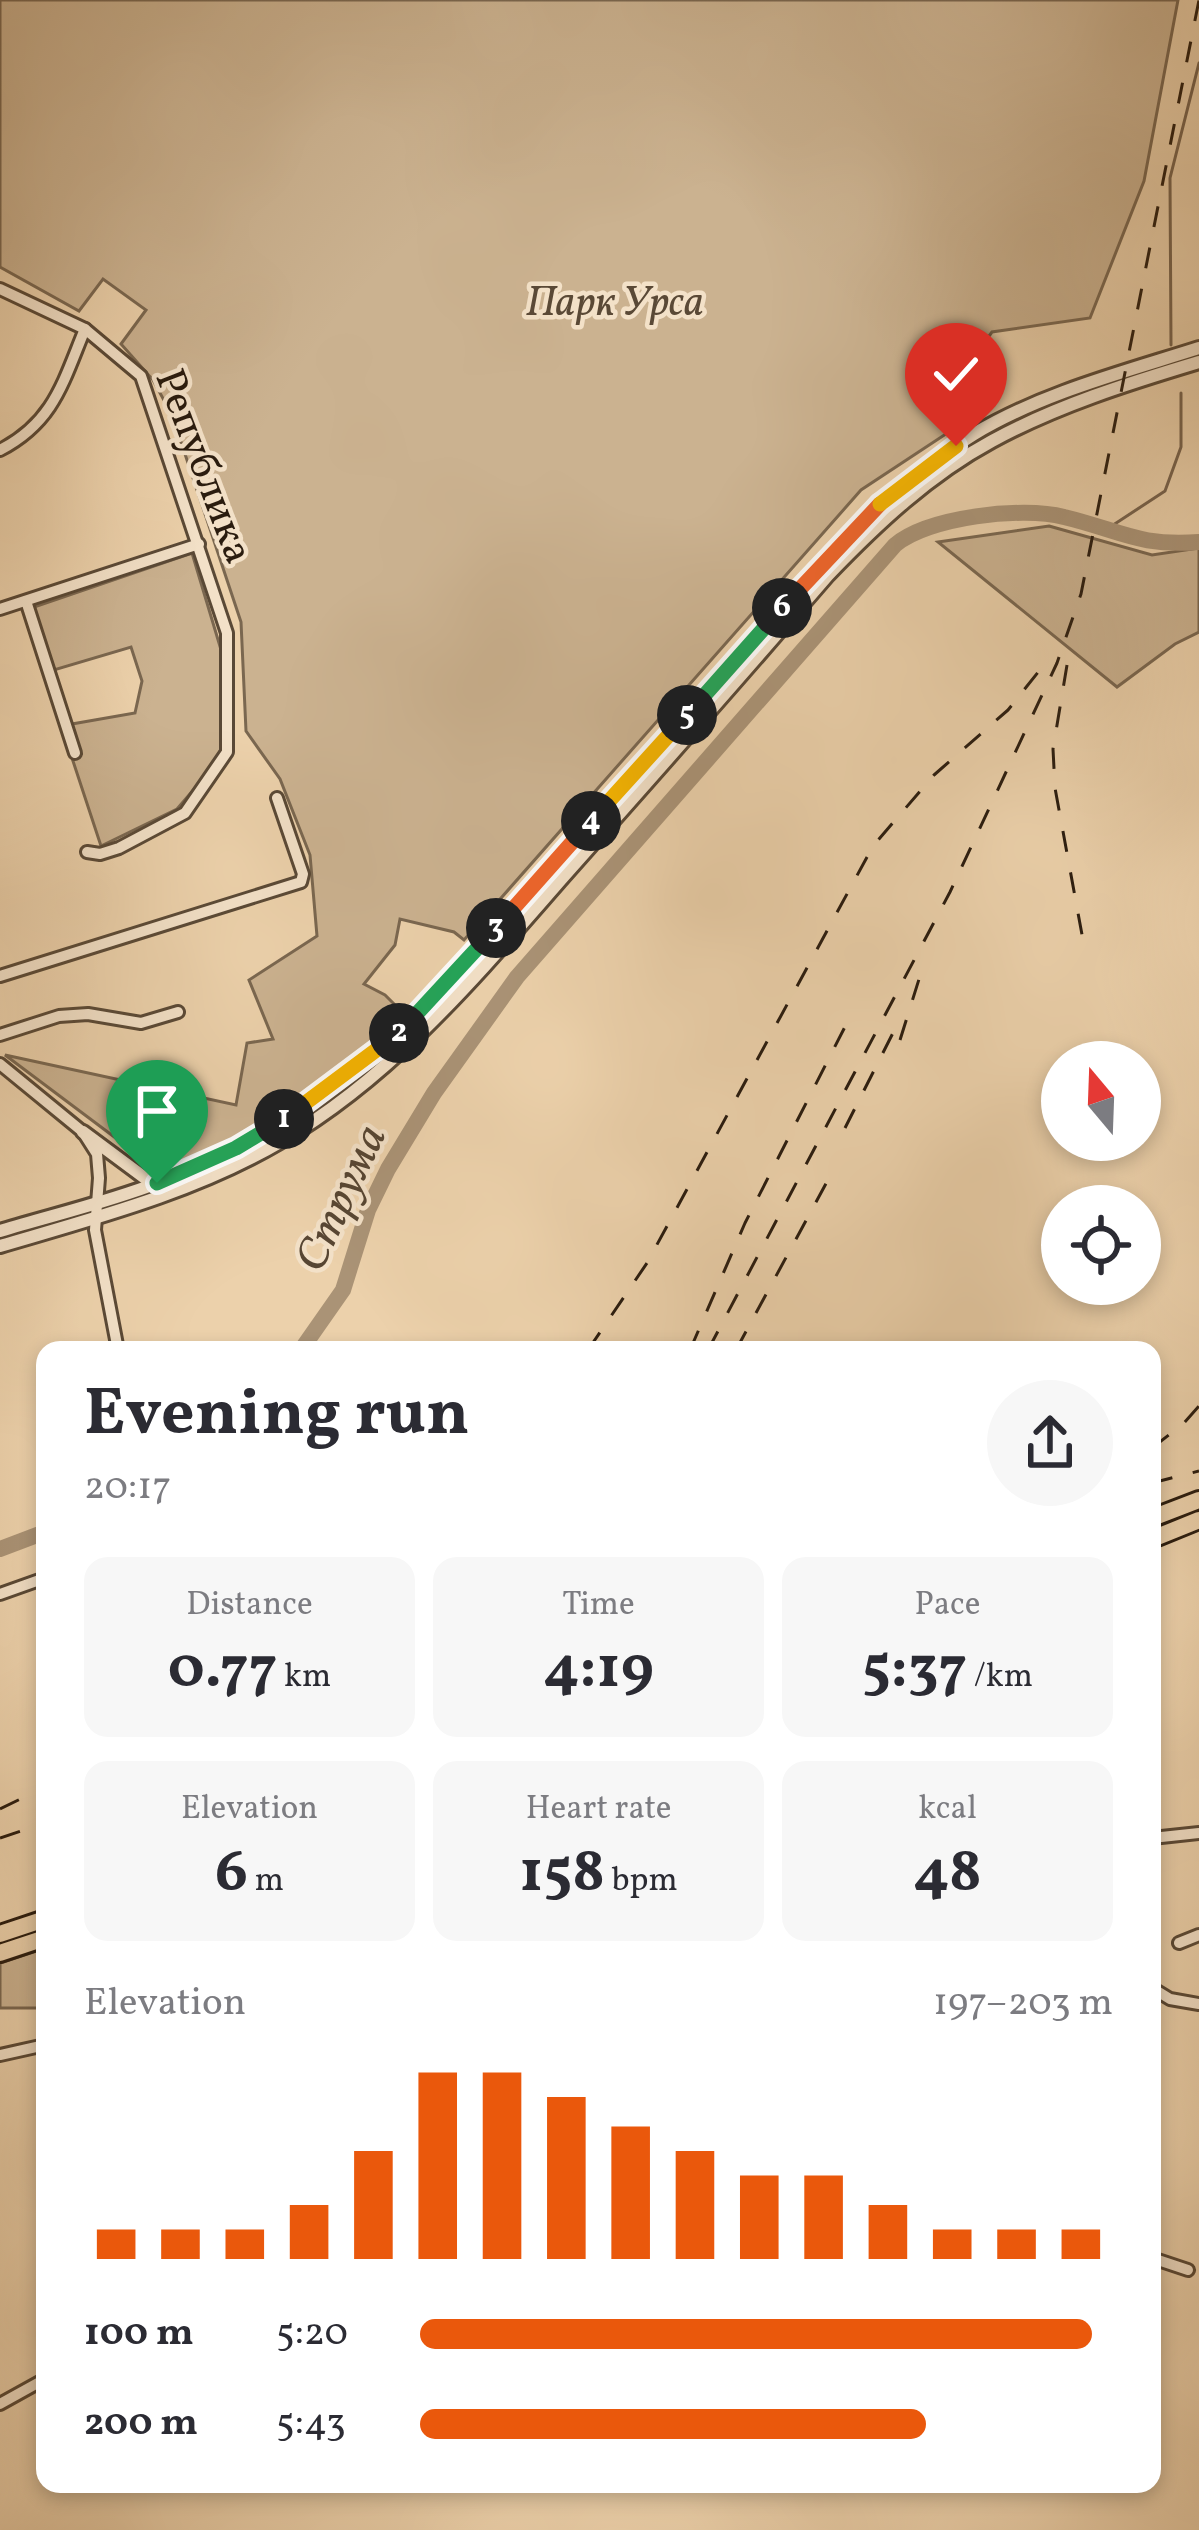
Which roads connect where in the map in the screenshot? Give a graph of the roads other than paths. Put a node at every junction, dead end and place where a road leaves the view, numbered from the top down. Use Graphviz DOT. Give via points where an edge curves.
graph roads {
  1 [pos="0,289"];
  2 [pos="86,329"];
  3 [pos="1199,348"];
  4 [pos="1199,362"];
  5 [pos="0,450"];
  6 [pos="200,544"];
  7 [pos="26,601"];
  8 [pos="0,609"];
  9 [pos="75,753"];
  10 [pos="277,799"];
  11 [pos="87,852"];
  12 [pos="0,976"];
  13 [pos="178,1012"];
  14 [pos="0,1035"];
  15 [pos="0,1064"];
  16 [pos="82,1132"];
  17 [pos="153,1184"];
  18 [pos="98,1202"];
  19 [pos="95,1218"];
  20 [pos="0,1231"];
  21 [pos="0,1246"];
  22 [pos="116,1341"];
  23 [pos="1199,1500"];
  24 [pos="1161,1515"];
  25 [pos="1199,1520"];
  26 [pos="1161,1535"];
  27 [pos="36,1581"];
  28 [pos="0,1594"];
  29 [pos="1199,1833"];
  30 [pos="1161,1837"];
  31 [pos="36,1922"];
  32 [pos="0,1934"];
  33 [pos="1199,1935"];
  34 [pos="36,1941"];
  35 [pos="1179,1943"];
  36 [pos="0,1953"];
  37 [pos="1161,1994"];
  38 [pos="1199,2004"];
  39 [pos="36,2047"];
  40 [pos="0,2054"];
  41 [pos="1161,2261"];
  42 [pos="1188,2270"];
  43 [pos="36,2384"];
  44 [pos="0,2404"];
  1 -- 2 [label="street, Република"];
  2 -- 5 [label="street" via="50,412"];
  2 -- 6 [label="street, Република" via="141,376"];
  3 -- 17 [label="street" via="1028,407 893,492 394,1037 236,1148"];
  4 -- 19 [label="street" via="1043,417 915,493 828,575 414,1040 254,1156"];
  6 -- 7 [label="street"];
  6 -- 11 [label="street, Република" via="226,633 227,752 185,813 118,848"];
  7 -- 8 [label="street"];
  7 -- 9 [label="street"];
  10 -- 12 [label="street" via="301,882"];
  13 -- 14 [label="street" via="141,1023 59,1016"];
  15 -- 16 [label="street"];
  16 -- 17 [label="street"];
  16 -- 18 [label="street" via="97,1154"];
  17 -- 18 [label="street"];
  18 -- 19 [label="street"];
  18 -- 20 [label="street"];
  19 -- 21 [label="street"];
  19 -- 22 [label="street"];
  23 -- 24 [label="highway"];
  25 -- 26 [label="highway"];
  27 -- 28 [label="street"];
  29 -- 30 [label="street"];
  31 -- 32 [label="highway"];
  33 -- 35 [label="street"];
  34 -- 36 [label="highway"];
  37 -- 38 [label="street"];
  39 -- 40 [label="street"];
  41 -- 42 [label="street"];
  43 -- 44 [label="street"];
}
